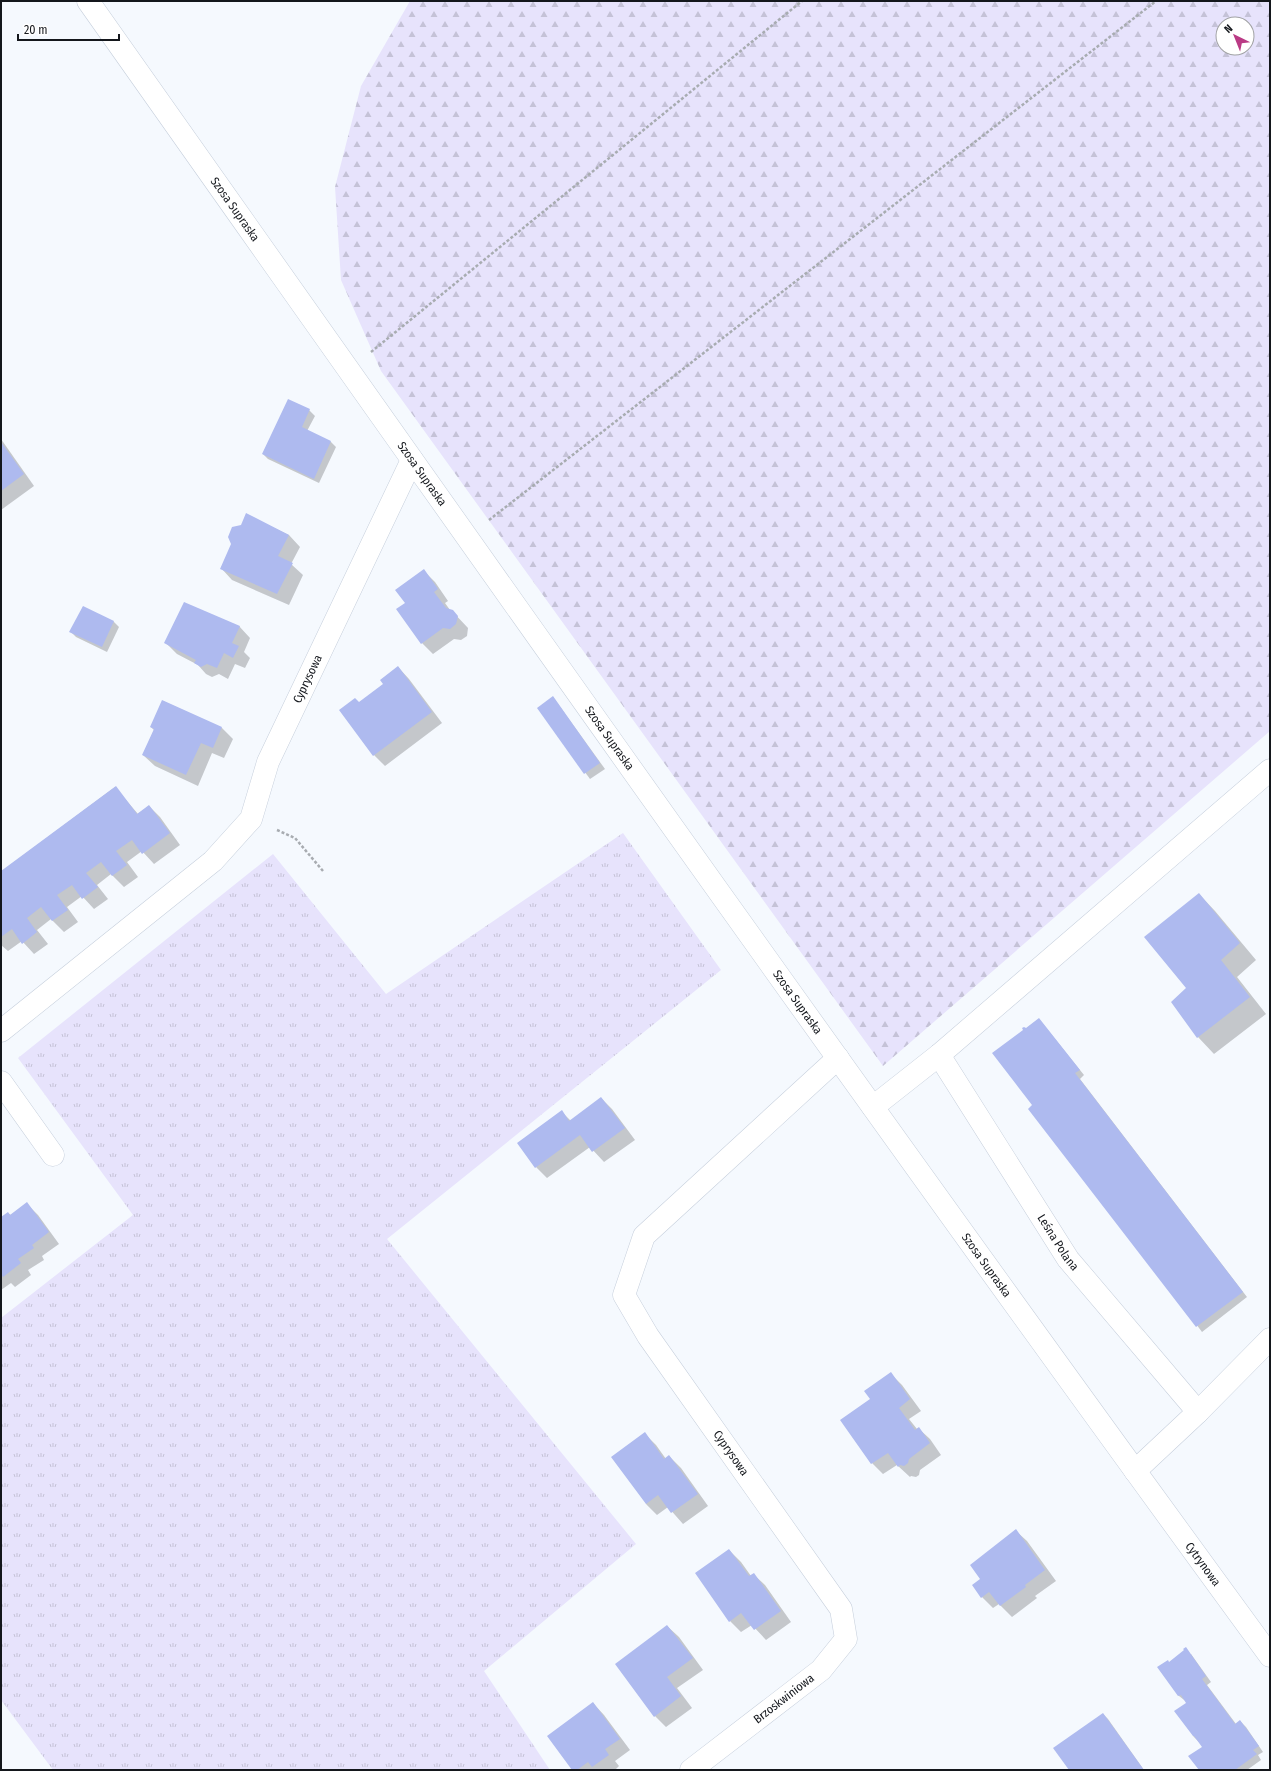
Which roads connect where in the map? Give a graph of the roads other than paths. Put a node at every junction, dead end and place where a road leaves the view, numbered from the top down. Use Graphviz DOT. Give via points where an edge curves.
graph roads {
  1 [pos="88,1"];
  2 [pos="412,460"];
  3 [pos="1270,770"];
  4 [pos="1,1031"];
  5 [pos="940,1055"];
  6 [pos="838,1058"];
  7 [pos="1,1082"];
  8 [pos="873,1107"];
  9 [pos="53,1155"];
  10 [pos="1270,1338"];
  11 [pos="1198,1412"];
  12 [pos="1135,1472"];
  13 [pos="841,1609"];
  14 [pos="1270,1656"];
  15 [pos="691,1770"];
  1 -- 2 [label="street, Szosa Supraska"];
  2 -- 4 [label="street, Cyprysowa" via="268,762 251,819 213,861"];
  2 -- 6 [label="street, Szosa Supraska"];
  3 -- 5 [label="street"];
  5 -- 8 [label="street"];
  5 -- 11 [label="street, Leśna Polana" via="1068,1259"];
  6 -- 8 [label="street, Szosa Supraska"];
  6 -- 13 [label="street, Cyprysowa" via="644,1236 624,1295 648,1336"];
  7 -- 9 [label="street"];
  8 -- 12 [label="street, Szosa Supraska"];
  10 -- 11 [label="street"];
  11 -- 12 [label="street"];
  12 -- 14 [label="street, Cytrynowa"];
  13 -- 15 [label="street, Brzoskwiniowa" via="846,1639 822,1670"];
}
